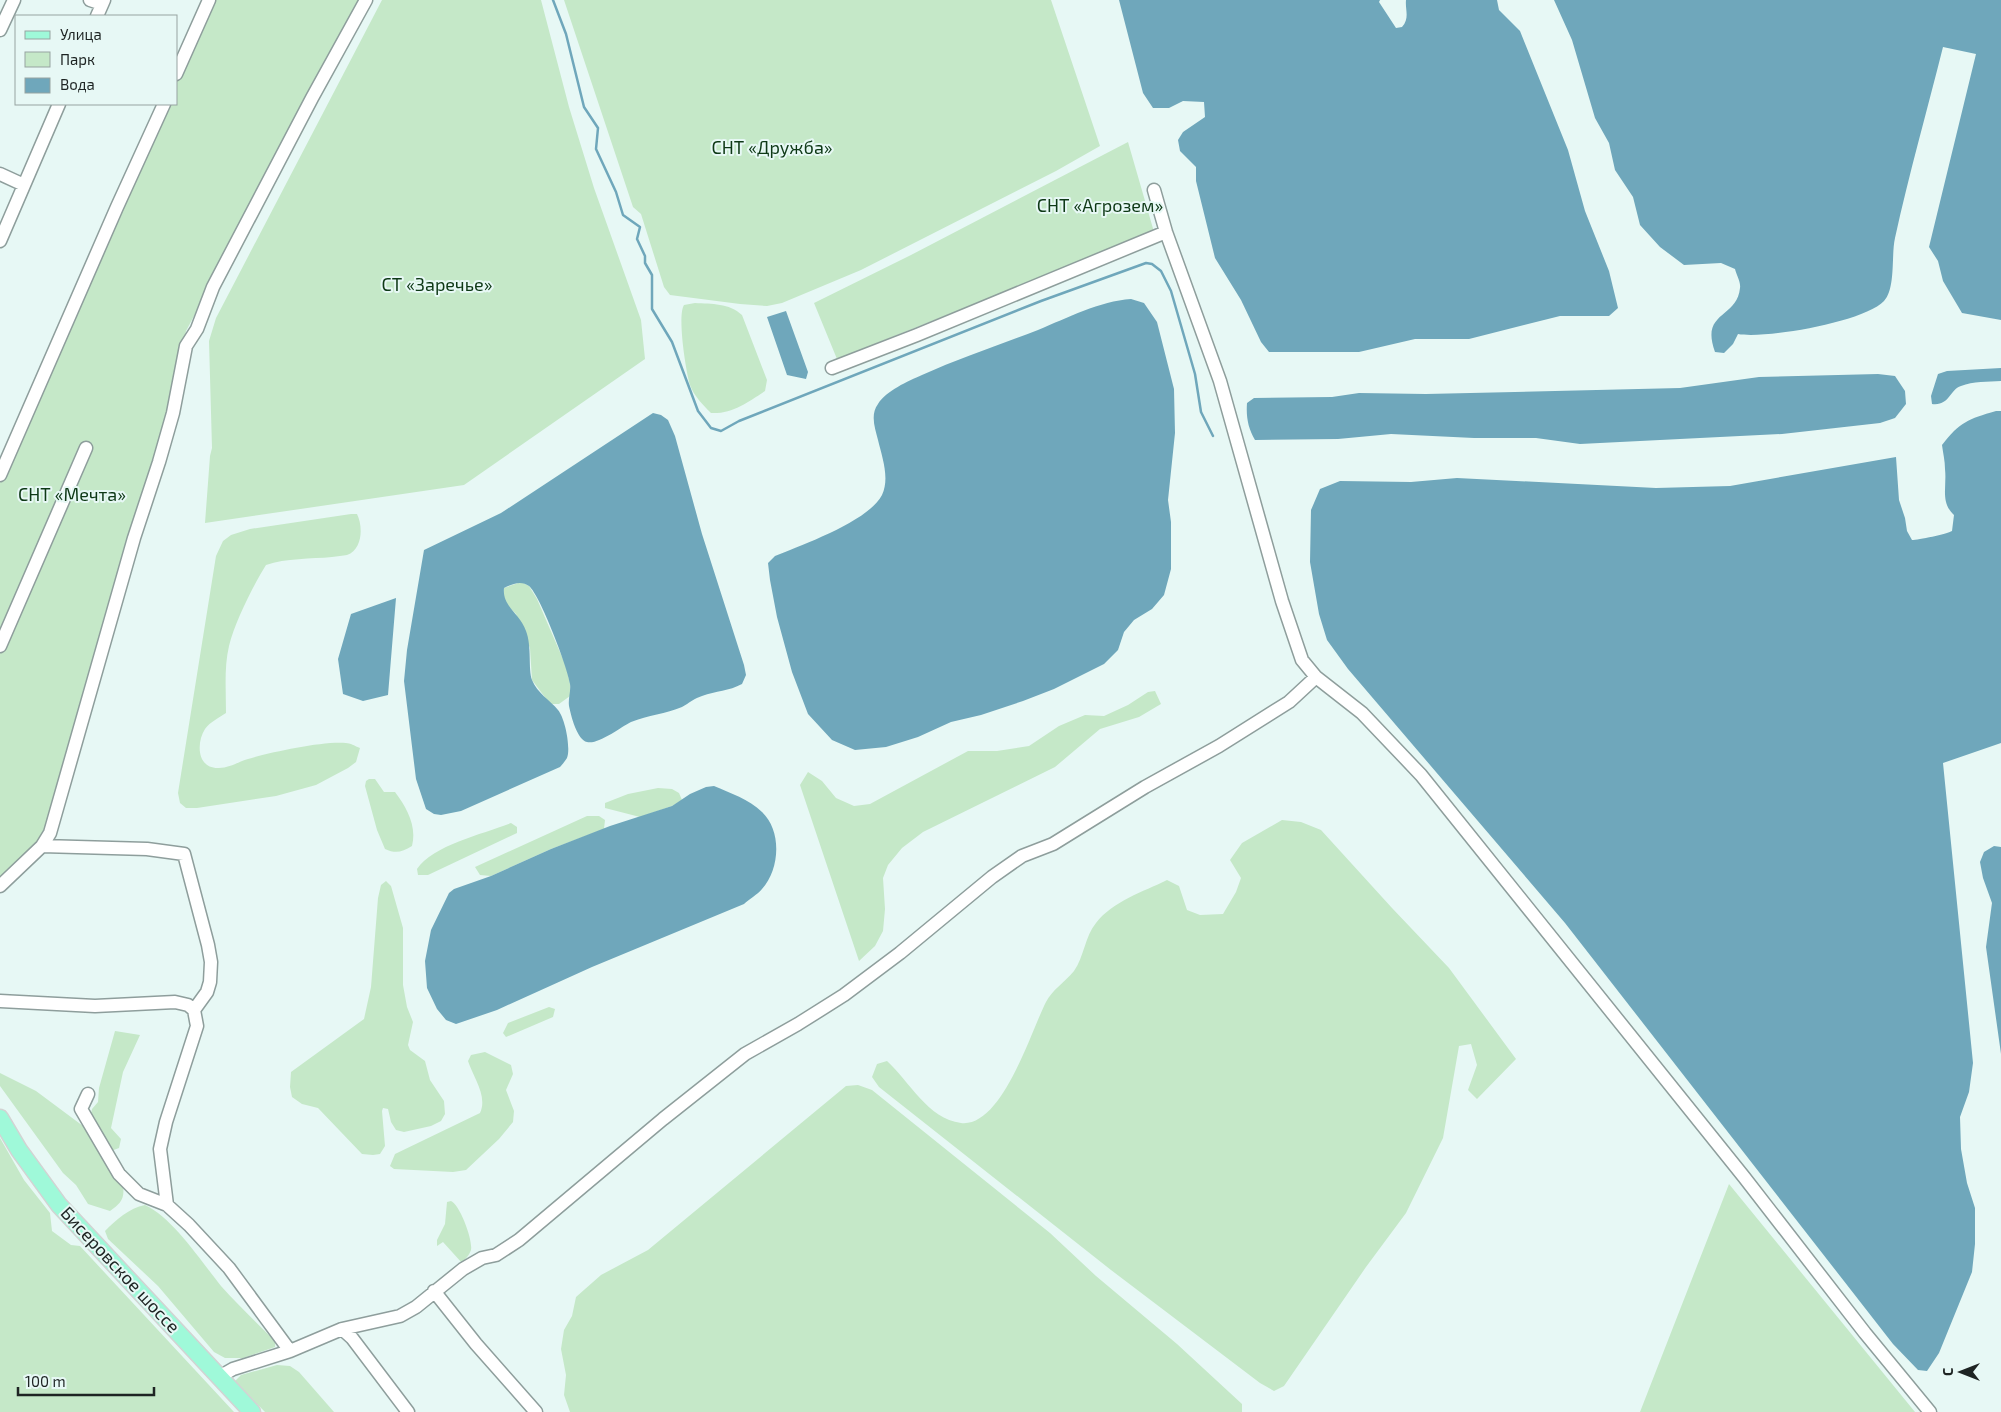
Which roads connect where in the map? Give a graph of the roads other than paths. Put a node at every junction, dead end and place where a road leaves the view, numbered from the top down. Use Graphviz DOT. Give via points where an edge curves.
graph roads {
  1 [pos="14,0"];
  2 [pos="209,0"];
  3 [pos="366,0"];
  4 [pos="0,30"];
  5 [pos="178,70"];
  6 [pos="59,105"];
  7 [pos="164,105"];
  8 [pos="0,174"];
  9 [pos="24,185"];
  10 [pos="1154,190"];
  11 [pos="1166,232"];
  12 [pos="0,241"];
  13 [pos="832,368"];
  14 [pos="86,448"];
  15 [pos="0,475"];
  16 [pos="0,646"];
  17 [pos="1316,677"];
  18 [pos="42,846"];
  19 [pos="0,886"];
  20 [pos="0,1001"];
  21 [pos="194,1010"];
  22 [pos="88,1094"];
  23 [pos="0,1118"];
  24 [pos="167,1205"];
  25 [pos="434,1291"];
  26 [pos="342,1329"];
  27 [pos="290,1351"];
  28 [pos="219,1377"];
  29 [pos="252,1412"];
  30 [pos="408,1412"];
  31 [pos="536,1412"];
  32 [pos="1930,1412"];
  1 -- 4 [label="street"];
  2 -- 5 [label="street"];
  3 -- 18 [label="street" via="213,287 197,329 186,346 173,413 159,462 134,538 50,833"];
  6 -- 9 [label="street"];
  7 -- 15 [label="street"];
  8 -- 9 [label="street"];
  9 -- 12 [label="street"];
  10 -- 11 [label="street"];
  11 -- 13 [label="street"];
  11 -- 17 [label="street" via="1220,381 1294,641 1302,660"];
  14 -- 16 [label="street"];
  17 -- 25 [label="street" via="1290,702 1219,746 1053,844 1022,856 844,995 745,1054 519,1240 496,1255 476,1261"];
  17 -- 32 [label="street" via="1362,713 1421,775"];
  18 -- 19 [label="street"];
  18 -- 21 [label="street" via="147,849 184,854 211,962 207,992"];
  20 -- 21 [label="street" via="95,1006 175,1002"];
  21 -- 24 [label="street" via="197,1026 160,1150"];
  22 -- 24 [label="street" via="81,1109 119,1174 139,1194"];
  23 -- 28 [label="main road, Бисеровское шоссе" via="59,1205"];
  24 -- 27 [label="street" via="229,1268"];
  25 -- 26 [label="street" via="400,1316"];
  25 -- 31 [label="street"];
  26 -- 27 [label="street"];
  26 -- 30 [label="street"];
  27 -- 28 [label="street" via="233,1369"];
  28 -- 29 [label="main road, Бисеровское шоссе"];
}
